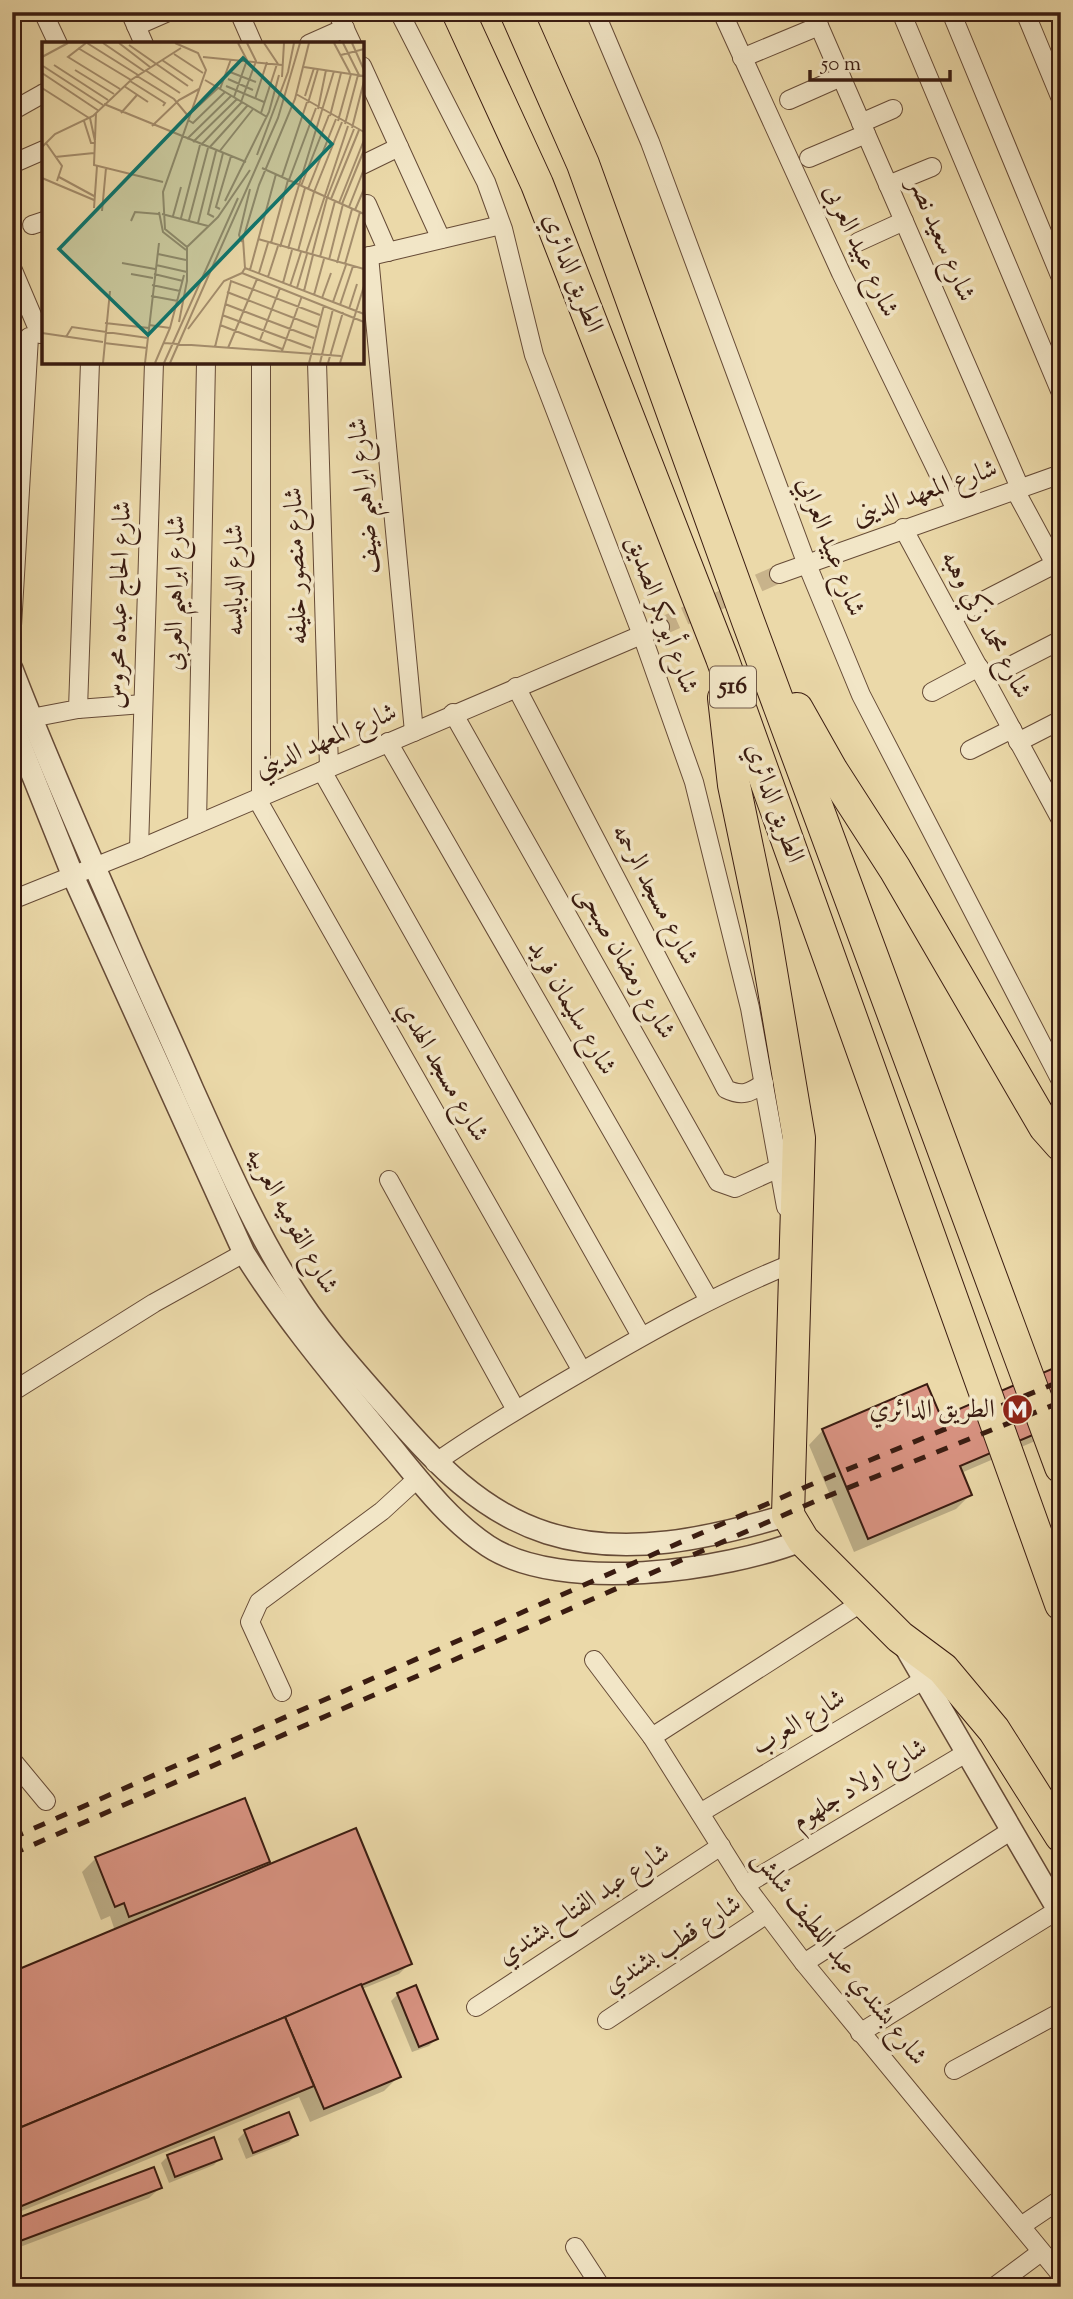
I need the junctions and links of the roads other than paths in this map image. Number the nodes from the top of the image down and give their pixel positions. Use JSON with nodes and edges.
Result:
{"nodes":[{"id":1,"x":43,"y":12,"type":"edge"},
{"id":2,"x":168,"y":12,"type":"edge"},
{"id":3,"x":239,"y":12,"type":"edge"},
{"id":4,"x":399,"y":12,"type":"edge"},
{"id":5,"x":458,"y":12,"type":"edge"},
{"id":6,"x":516,"y":12,"type":"edge"},
{"id":7,"x":596,"y":12,"type":"edge"},
{"id":8,"x":722,"y":12,"type":"edge"},
{"id":9,"x":901,"y":12,"type":"edge"},
{"id":10,"x":951,"y":12,"type":"edge"},
{"id":11,"x":1025,"y":12,"type":"edge"},
{"id":12,"x":133,"y":19,"type":"edge"},
{"id":13,"x":816,"y":19,"type":"edge"},
{"id":14,"x":345,"y":28,"type":"edge"},
{"id":15,"x":57,"y":42,"type":"edge"},
{"id":16,"x":143,"y":42,"type":"edge"},
{"id":17,"x":252,"y":42,"type":"edge"},
{"id":18,"x":314,"y":42,"type":"edge"},
{"id":19,"x":742,"y":58,"type":"junction"},
{"id":20,"x":842,"y":78,"type":"junction"},
{"id":21,"x":366,"y":86,"type":"edge"},
{"id":22,"x":42,"y":94,"type":"edge"},
{"id":23,"x":1061,"y":99,"type":"edge"},
{"id":24,"x":789,"y":100,"type":"dead end"},
{"id":25,"x":893,"y":109,"type":"dead end"},
{"id":26,"x":12,"y":111,"type":"edge"},
{"id":27,"x":864,"y":128,"type":"junction"},
{"id":28,"x":399,"y":147,"type":"junction"},
{"id":29,"x":42,"y":150,"type":"edge"},
{"id":30,"x":808,"y":158,"type":"dead end"},
{"id":31,"x":12,"y":164,"type":"edge"},
{"id":32,"x":364,"y":164,"type":"edge"},
{"id":33,"x":932,"y":167,"type":"dead end"},
{"id":34,"x":888,"y":185,"type":"junction"},
{"id":35,"x":367,"y":204,"type":"dead end"},
{"id":36,"x":904,"y":221,"type":"junction"},
{"id":37,"x":501,"y":225,"type":"junction"},
{"id":38,"x":441,"y":239,"type":"junction"},
{"id":39,"x":858,"y":242,"type":"dead end"},
{"id":40,"x":388,"y":252,"type":"junction"},
{"id":41,"x":366,"y":257,"type":"edge"},
{"id":42,"x":12,"y":268,"type":"edge"},
{"id":43,"x":1061,"y":278,"type":"edge"},
{"id":44,"x":31,"y":336,"type":"edge"},
{"id":45,"x":90,"y":364,"type":"edge"},
{"id":46,"x":154,"y":364,"type":"edge"},
{"id":47,"x":206,"y":364,"type":"edge"},
{"id":48,"x":261,"y":364,"type":"edge"},
{"id":49,"x":317,"y":364,"type":"edge"},
{"id":50,"x":1061,"y":393,"type":"edge"},
{"id":51,"x":1061,"y":474,"type":"edge"},
{"id":52,"x":1017,"y":489,"type":"junction"},
{"id":53,"x":956,"y":510,"type":"junction"},
{"id":54,"x":903,"y":528,"type":"junction"},
{"id":55,"x":806,"y":562,"type":"junction"},
{"id":56,"x":1058,"y":569,"type":"edge"},
{"id":57,"x":779,"y":574,"type":"tunnel mouth"},
{"id":58,"x":952,"y":617,"type":"junction"},
{"id":59,"x":748,"y":621,"type":"junction"},
{"id":60,"x":12,"y":626,"type":"edge"},
{"id":61,"x":660,"y":626,"type":"tunnel mouth"},
{"id":62,"x":642,"y":635,"type":"junction"},
{"id":63,"x":1061,"y":640,"type":"edge"},
{"id":64,"x":722,"y":658,"type":"junction"},
{"id":65,"x":12,"y":669,"type":"edge"},
{"id":66,"x":982,"y":673,"type":"junction"},
{"id":67,"x":516,"y":687,"type":"junction"},
{"id":68,"x":932,"y":692,"type":"dead end"},
{"id":69,"x":17,"y":695,"type":"edge"},
{"id":70,"x":144,"y":704,"type":"junction"},
{"id":71,"x":78,"y":709,"type":"junction"},
{"id":72,"x":453,"y":713,"type":"junction"},
{"id":73,"x":1061,"y":720,"type":"edge"},
{"id":74,"x":22,"y":721,"type":"edge"},
{"id":75,"x":414,"y":732,"type":"junction"},
{"id":76,"x":1015,"y":736,"type":"junction"},
{"id":77,"x":388,"y":742,"type":"junction"},
{"id":78,"x":970,"y":750,"type":"dead end"},
{"id":79,"x":325,"y":769,"type":"junction"},
{"id":80,"x":259,"y":798,"type":"junction"},
{"id":81,"x":1056,"y":798,"type":"edge"},
{"id":82,"x":1061,"y":820,"type":"edge"},
{"id":83,"x":197,"y":824,"type":"junction"},
{"id":84,"x":139,"y":849,"type":"junction"},
{"id":85,"x":95,"y":868,"type":"junction"},
{"id":86,"x":73,"y":876,"type":"junction"},
{"id":87,"x":12,"y":900,"type":"edge"},
{"id":88,"x":1061,"y":1081,"type":"edge"},
{"id":89,"x":765,"y":1083,"type":"junction"},
{"id":90,"x":1061,"y":1145,"type":"edge"},
{"id":91,"x":779,"y":1168,"type":"junction"},
{"id":92,"x":389,"y":1180,"type":"dead end"},
{"id":93,"x":244,"y":1253,"type":"junction"},
{"id":94,"x":796,"y":1262,"type":"junction"},
{"id":95,"x":709,"y":1300,"type":"junction"},
{"id":96,"x":641,"y":1336,"type":"junction"},
{"id":97,"x":582,"y":1371,"type":"junction"},
{"id":98,"x":12,"y":1392,"type":"edge"},
{"id":99,"x":516,"y":1410,"type":"junction"},
{"id":100,"x":435,"y":1463,"type":"junction"},
{"id":101,"x":1061,"y":1467,"type":"edge"},
{"id":102,"x":418,"y":1478,"type":"junction"},
{"id":103,"x":795,"y":1527,"type":"junction"},
{"id":104,"x":864,"y":1601,"type":"junction"},
{"id":105,"x":1061,"y":1604,"type":"edge"},
{"id":106,"x":594,"y":1660,"type":"dead end"},
{"id":107,"x":934,"y":1674,"type":"junction"},
{"id":108,"x":282,"y":1692,"type":"dead end"},
{"id":109,"x":652,"y":1737,"type":"junction"},
{"id":110,"x":967,"y":1753,"type":"junction"},
{"id":111,"x":12,"y":1760,"type":"edge"},
{"id":112,"x":46,"y":1801,"type":"dead end"},
{"id":113,"x":701,"y":1813,"type":"junction"},
{"id":114,"x":1012,"y":1830,"type":"junction"},
{"id":115,"x":1061,"y":1836,"type":"edge"},
{"id":116,"x":721,"y":1846,"type":"junction"},
{"id":117,"x":745,"y":1885,"type":"junction"},
{"id":118,"x":1059,"y":1912,"type":"edge"},
{"id":119,"x":767,"y":1914,"type":"junction"},
{"id":120,"x":804,"y":1964,"type":"junction"},
{"id":121,"x":476,"y":2007,"type":"dead end"},
{"id":122,"x":1061,"y":2012,"type":"edge"},
{"id":123,"x":607,"y":2020,"type":"dead end"},
{"id":124,"x":860,"y":2033,"type":"junction"},
{"id":125,"x":954,"y":2070,"type":"dead end"},
{"id":126,"x":1061,"y":2199,"type":"edge"},
{"id":127,"x":1021,"y":2227,"type":"junction"},
{"id":128,"x":575,"y":2247,"type":"dead end"},
{"id":129,"x":1041,"y":2252,"type":"junction"},
{"id":130,"x":1061,"y":2275,"type":"edge"},
{"id":131,"x":601,"y":2287,"type":"edge"},
{"id":132,"x":994,"y":2287,"type":"edge"}],
"edges":[{"from":1,"to":15,"type":"street"},
{"from":2,"to":12,"type":"street"},
{"from":3,"to":17,"type":"street"},
{"from":4,"to":37,"type":"street","name":"شارع أبو بكر الصديق"},
{"from":5,"to":64,"type":"highway","name":"الطريق الدائري","number":"516"},
{"from":6,"to":59,"type":"highway","name":"الطريق الدائري","number":"516"},
{"from":7,"to":55,"type":"street","name":"شارع عبيد العرابي"},
{"from":8,"to":19,"type":"street","name":"شارع عبيد العربى"},
{"from":9,"to":50,"type":"street"},
{"from":10,"to":43,"type":"street"},
{"from":11,"to":23,"type":"street"},
{"from":12,"to":16,"type":"street"},
{"from":13,"to":19,"type":"street"},
{"from":13,"to":20,"type":"street","name":"شارع سعيد نصر"},
{"from":14,"to":18,"type":"street"},
{"from":19,"to":53,"type":"street","name":"شارع عبيد العربى"},
{"from":20,"to":24,"type":"street"},
{"from":20,"to":27,"type":"street","name":"شارع سعيد نصر"},
{"from":21,"to":28,"type":"street"},
{"from":22,"to":26,"type":"street"},
{"from":25,"to":27,"type":"street"},
{"from":27,"to":30,"type":"street"},
{"from":27,"to":34,"type":"street","name":"شارع سعيد نصر"},
{"from":28,"to":32,"type":"street"},
{"from":28,"to":38,"type":"street"},
{"from":29,"to":31,"type":"street"},
{"from":33,"to":34,"type":"street"},
{"from":34,"to":36,"type":"street","name":"شارع سعيد نصر"},
{"from":35,"to":40,"type":"street"},
{"from":36,"to":39,"type":"street"},
{"from":36,"to":52,"type":"street","name":"شارع سعيد نصر"},
{"from":37,"to":38,"type":"street"},
{"from":37,"to":62,"type":"street","name":"شارع أبو بكر الصديق"},
{"from":38,"to":40,"type":"street"},
{"from":40,"to":41,"type":"street"},
{"from":41,"to":75,"type":"street","name":"شارع ابراهيم ضيف"},
{"from":42,"to":44,"type":"street"},
{"from":44,"to":60,"type":"street"},
{"from":45,"to":71,"type":"street"},
{"from":46,"to":70,"type":"street","name":"شارع الحاج عبده محروس"},
{"from":47,"to":83,"type":"street","name":"شارع ابراهيم العربى"},
{"from":48,"to":80,"type":"street","name":"شارع الدبايسه"},
{"from":49,"to":79,"type":"street","name":"شارع منصور خليفه"},
{"from":51,"to":52,"type":"street","name":"شارع المعهد الدينى"},
{"from":52,"to":53,"type":"street","name":"شارع المعهد الدينى"},
{"from":52,"to":56,"type":"street","name":"شارع سعيد نصر"},
{"from":53,"to":54,"type":"street","name":"شارع المعهد الدينى"},
{"from":54,"to":55,"type":"street","name":"شارع المعهد الدينى"},
{"from":54,"to":58,"type":"street","name":"شارع محمد زكي وهبه"},
{"from":55,"to":57,"type":"street"},
{"from":55,"to":88,"type":"street","name":"شارع عبيد العرابي"},
{"from":56,"to":58,"type":"street"},
{"from":58,"to":66,"type":"street","name":"شارع محمد زكي وهبه"},
{"from":59,"to":90,"type":"highway"},
{"from":59,"to":101,"type":"highway","name":"الطريق الدائري","number":"516"},
{"from":61,"to":62,"type":"street","name":"شارع المعهد الديني"},
{"from":62,"to":67,"type":"street","name":"شارع المعهد الديني"},
{"from":62,"to":89,"type":"street","name":"شارع أبو بكر الصديق"},
{"from":63,"to":66,"type":"street"},
{"from":64,"to":94,"type":"highway"},
{"from":64,"to":105,"type":"highway","name":"الطريق الدائري","number":"516"},
{"from":65,"to":69,"type":"street","name":"شارع القوميه العربيه"},
{"from":66,"to":68,"type":"street"},
{"from":66,"to":76,"type":"street","name":"شارع محمد زكي وهبه"},
{"from":67,"to":72,"type":"street","name":"شارع المعهد الديني"},
{"from":67,"to":89,"type":"street","name":"شارع مسجد الرحمه"},
{"from":69,"to":74,"type":"street","name":"شارع القوميه العربيه"},
{"from":70,"to":71,"type":"street"},
{"from":70,"to":84,"type":"street","name":"شارع الحاج عبده محروس"},
{"from":71,"to":74,"type":"street"},
{"from":72,"to":75,"type":"street","name":"شارع المعهد الديني"},
{"from":72,"to":91,"type":"street","name":"شارع رمضان صبحى"},
{"from":73,"to":76,"type":"street"},
{"from":74,"to":85,"type":"street","name":"شارع القوميه العربيه"},
{"from":74,"to":86,"type":"street","name":"شارع القوميه العربيه"},
{"from":75,"to":77,"type":"street","name":"شارع المعهد الديني"},
{"from":76,"to":78,"type":"street"},
{"from":76,"to":81,"type":"street","name":"شارع محمد زكي وهبه"},
{"from":77,"to":79,"type":"street","name":"شارع المعهد الديني"},
{"from":77,"to":95,"type":"street","name":"شارع سليمان فريد"},
{"from":79,"to":80,"type":"street","name":"شارع المعهد الديني"},
{"from":79,"to":96,"type":"street"},
{"from":80,"to":83,"type":"street","name":"شارع المعهد الديني"},
{"from":80,"to":97,"type":"street","name":"شارع مسجد الهدي"},
{"from":81,"to":82,"type":"street","name":"شارع محمد زكي وهبه"},
{"from":83,"to":84,"type":"street","name":"شارع المعهد الديني"},
{"from":84,"to":85,"type":"street","name":"شارع المعهد الديني"},
{"from":85,"to":86,"type":"street","name":"شارع المعهد الديني"},
{"from":85,"to":100,"type":"street","name":"شارع القوميه العربيه"},
{"from":86,"to":87,"type":"street","name":"شارع المعهد الديني"},
{"from":86,"to":93,"type":"street","name":"شارع القوميه العربيه"},
{"from":89,"to":91,"type":"street","name":"شارع أبو بكر الصديق"},
{"from":91,"to":94,"type":"street","name":"شارع أبو بكر الصديق"},
{"from":92,"to":99,"type":"street"},
{"from":93,"to":98,"type":"street"},
{"from":93,"to":102,"type":"street","name":"شارع القوميه العربيه"},
{"from":94,"to":95,"type":"street"},
{"from":94,"to":103,"type":"highway"},
{"from":95,"to":96,"type":"street"},
{"from":96,"to":97,"type":"street"},
{"from":97,"to":99,"type":"street"},
{"from":99,"to":100,"type":"street"},
{"from":100,"to":103,"type":"street","name":"شارع القوميه العربيه"},
{"from":102,"to":103,"type":"street","name":"شارع القوميه العربيه"},
{"from":102,"to":108,"type":"street"},
{"from":103,"to":104,"type":"highway"},
{"from":104,"to":107,"type":"highway"},
{"from":104,"to":109,"type":"street"},
{"from":106,"to":109,"type":"street","name":"شارع بشندي عبد اللطيف شلش"},
{"from":107,"to":110,"type":"street"},
{"from":107,"to":113,"type":"street","name":"شارع العرب"},
{"from":107,"to":115,"type":"highway"},
{"from":109,"to":113,"type":"street","name":"شارع بشندي عبد اللطيف شلش"},
{"from":110,"to":114,"type":"street"},
{"from":110,"to":117,"type":"street","name":"شارع اولاد جلهوم"},
{"from":111,"to":112,"type":"street"},
{"from":113,"to":116,"type":"street","name":"شارع بشندي عبد اللطيف شلش"},
{"from":114,"to":118,"type":"street"},
{"from":114,"to":120,"type":"street"},
{"from":116,"to":117,"type":"street","name":"شارع بشندي عبد اللطيف شلش"},
{"from":116,"to":121,"type":"street","name":"شارع عبد الفتاح بشندي"},
{"from":117,"to":119,"type":"street","name":"شارع بشندي عبد اللطيف شلش"},
{"from":118,"to":124,"type":"street"},
{"from":119,"to":120,"type":"street","name":"شارع بشندي عبد اللطيف شلش"},
{"from":119,"to":123,"type":"street","name":"شارع قطب بشندي"},
{"from":120,"to":124,"type":"street","name":"شارع بشندي عبد اللطيف شلش"},
{"from":122,"to":125,"type":"street"},
{"from":124,"to":127,"type":"street","name":"شارع بشندي عبد اللطيف شلش"},
{"from":126,"to":127,"type":"street"},
{"from":127,"to":129,"type":"street","name":"شارع بشندي عبد اللطيف شلش"},
{"from":128,"to":131,"type":"street"},
{"from":129,"to":130,"type":"street","name":"شارع بشندي عبد اللطيف شلش"},
{"from":129,"to":132,"type":"street"}]}
